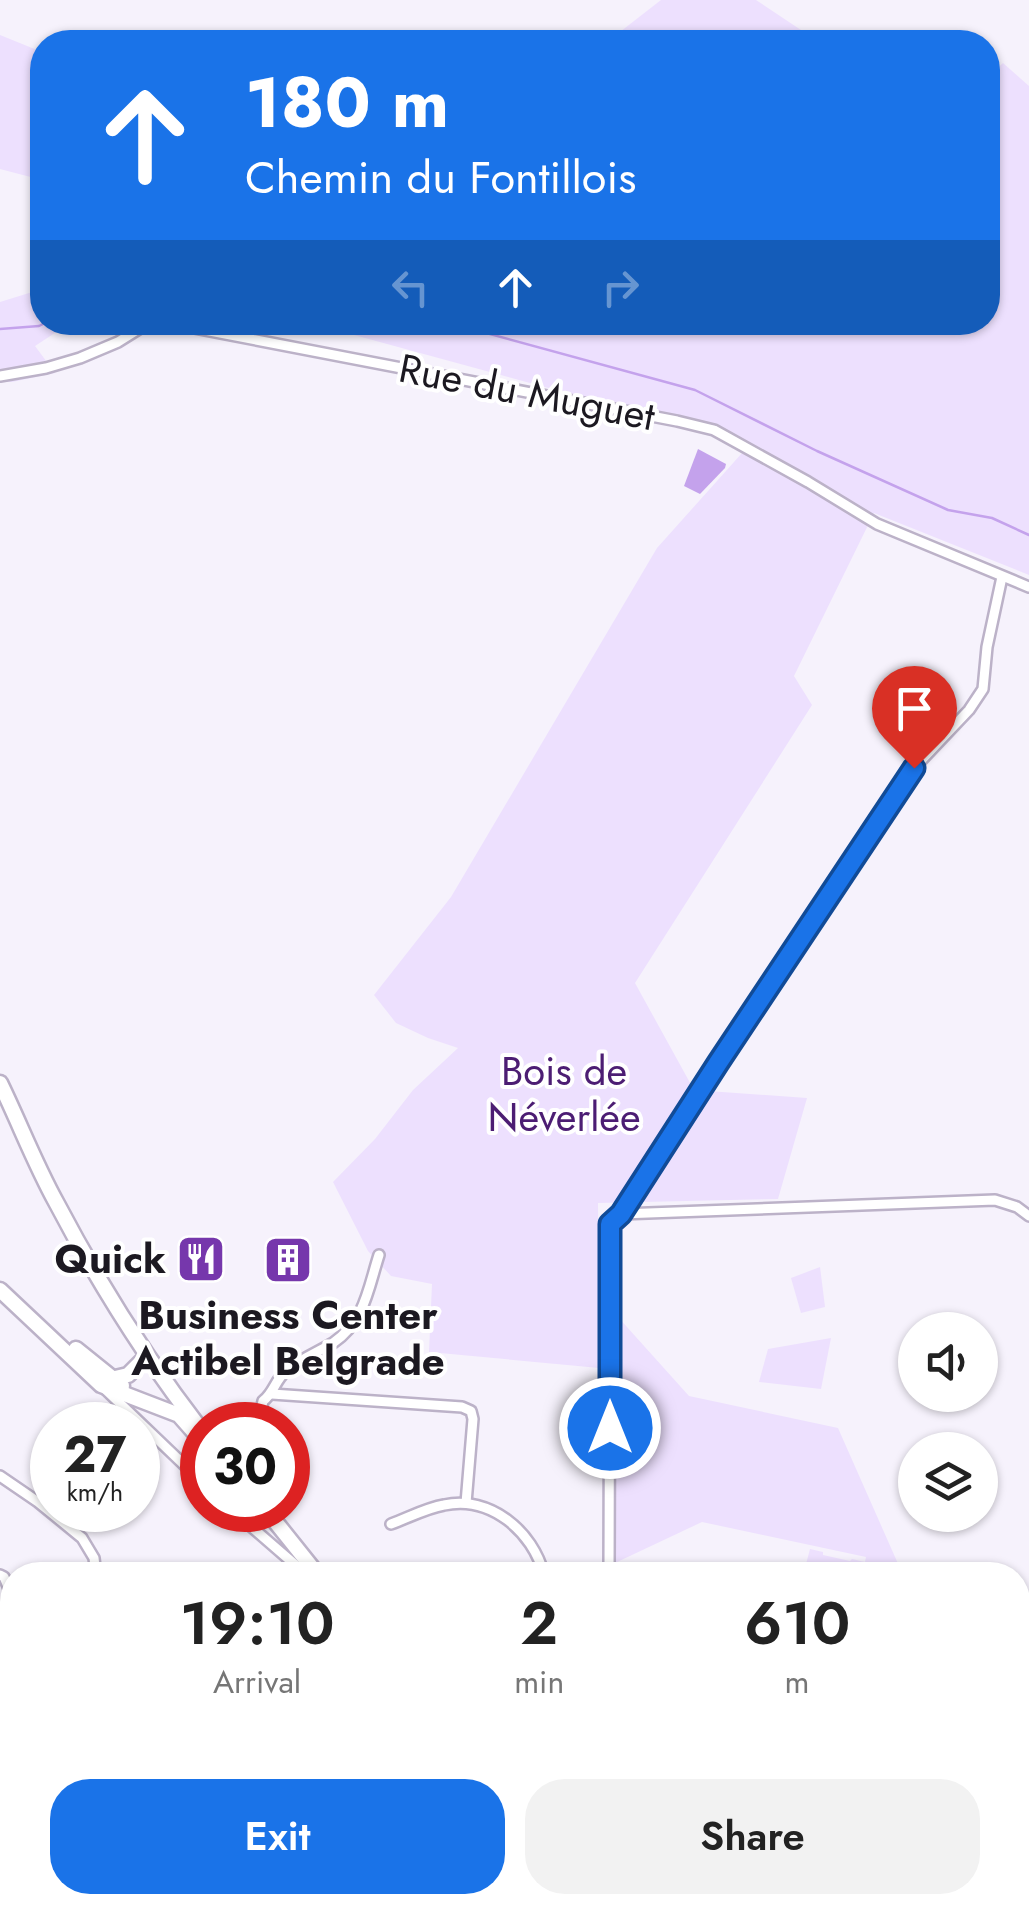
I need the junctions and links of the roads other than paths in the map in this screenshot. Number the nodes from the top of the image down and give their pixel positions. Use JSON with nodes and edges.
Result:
{"nodes":[{"id":1,"x":129,"y":335,"type":"edge"},
{"id":2,"x":230,"y":335,"type":"edge"},
{"id":3,"x":0,"y":376,"type":"edge"},
{"id":4,"x":1002,"y":577,"type":"junction"},
{"id":5,"x":1029,"y":587,"type":"edge"},
{"id":6,"x":0,"y":1083,"type":"edge"},
{"id":7,"x":621,"y":1214,"type":"junction"},
{"id":8,"x":1029,"y":1216,"type":"edge"},
{"id":9,"x":379,"y":1255,"type":"dead end"},
{"id":10,"x":0,"y":1282,"type":"edge"},
{"id":11,"x":0,"y":1290,"type":"edge"},
{"id":12,"x":147,"y":1356,"type":"junction"},
{"id":13,"x":106,"y":1382,"type":"junction"},
{"id":14,"x":272,"y":1394,"type":"junction"},
{"id":15,"x":181,"y":1402,"type":"edge"},
{"id":16,"x":262,"y":1402,"type":"edge"},
{"id":17,"x":180,"y":1409,"type":"edge"},
{"id":18,"x":180,"y":1415,"type":"edge"},
{"id":19,"x":180,"y":1459,"type":"edge"},
{"id":20,"x":0,"y":1476,"type":"edge"},
{"id":21,"x":466,"y":1502,"type":"junction"},
{"id":22,"x":391,"y":1524,"type":"dead end"},
{"id":23,"x":257,"y":1532,"type":"edge"},
{"id":24,"x":284,"y":1532,"type":"edge"},
{"id":25,"x":94,"y":1562,"type":"edge"},
{"id":26,"x":291,"y":1562,"type":"edge"},
{"id":27,"x":308,"y":1562,"type":"edge"},
{"id":28,"x":539,"y":1562,"type":"edge"},
{"id":29,"x":610,"y":1562,"type":"edge"}],
"edges":[{"from":1,"to":3,"type":"street","name":"Rue du Muguet"},
{"from":2,"to":4,"type":"street","name":"Rue du Muguet"},
{"from":4,"to":5,"type":"street","name":"Rue du Muguet"},
{"from":4,"to":7,"type":"street"},
{"from":6,"to":12,"type":"main road"},
{"from":7,"to":8,"type":"street"},
{"from":7,"to":29,"type":"street"},
{"from":9,"to":14,"type":"street"},
{"from":10,"to":13,"type":"main road"},
{"from":11,"to":13,"type":"main road"},
{"from":12,"to":13,"type":"main road"},
{"from":12,"to":15,"type":"main road"},
{"from":13,"to":17,"type":"main road"},
{"from":13,"to":18,"type":"main road"},
{"from":13,"to":19,"type":"street"},
{"from":14,"to":16,"type":"street"},
{"from":14,"to":21,"type":"street"},
{"from":20,"to":25,"type":"street"},
{"from":21,"to":22,"type":"street"},
{"from":21,"to":28,"type":"street"},
{"from":23,"to":26,"type":"street"},
{"from":24,"to":27,"type":"main road"}]}
